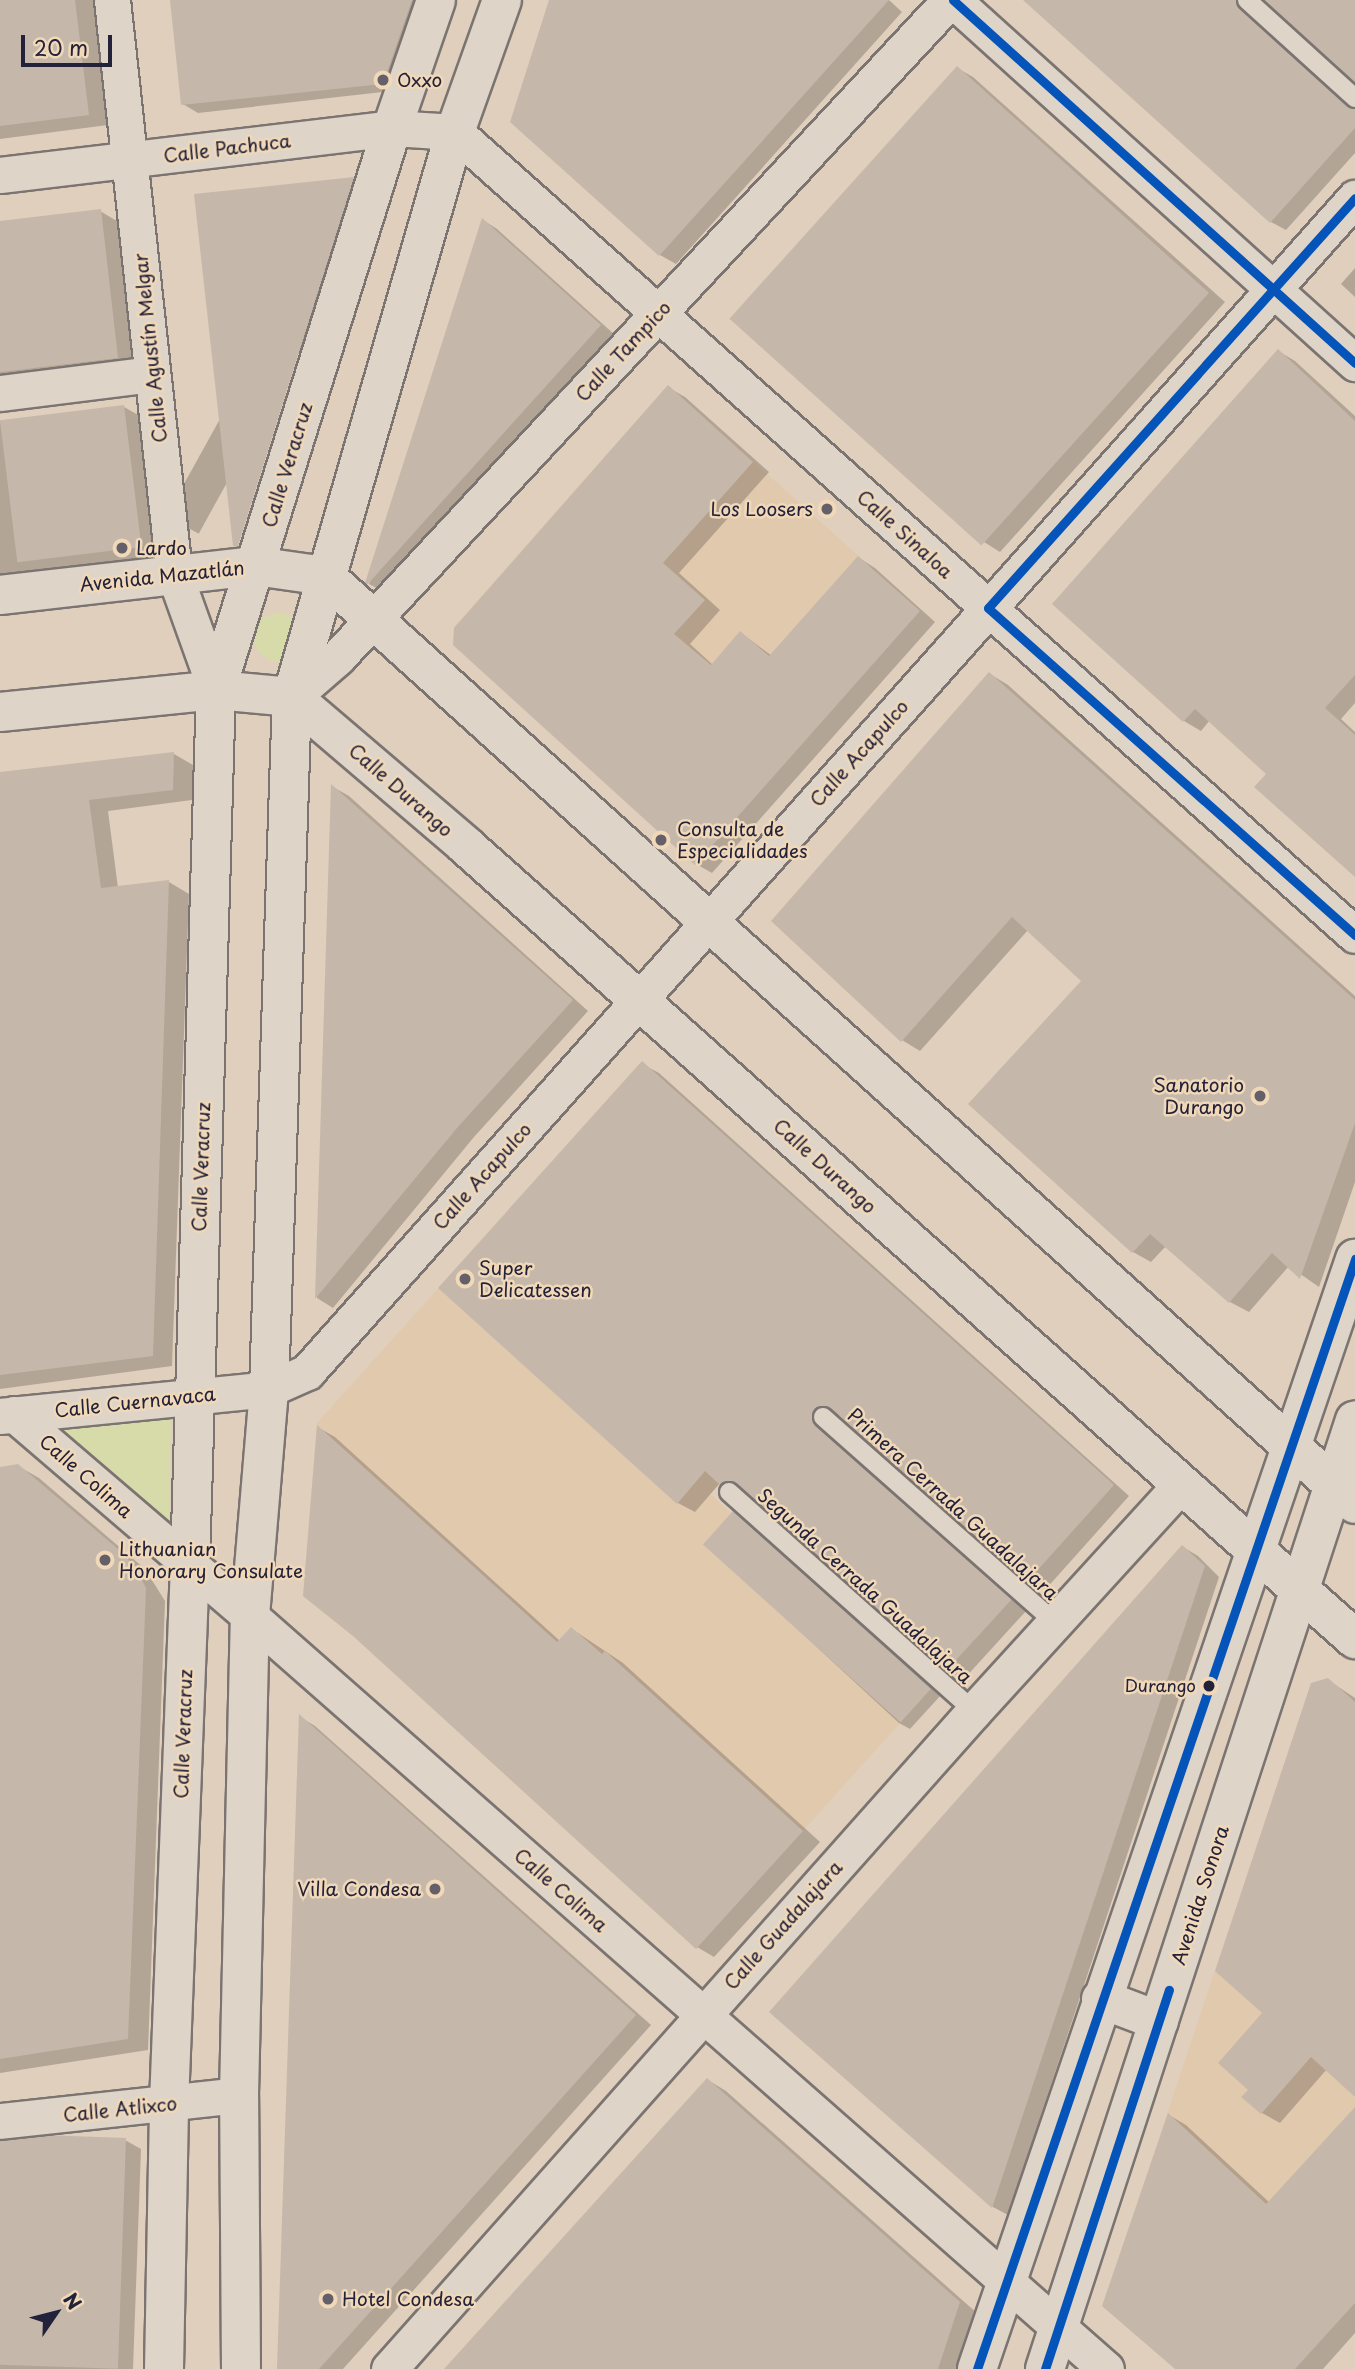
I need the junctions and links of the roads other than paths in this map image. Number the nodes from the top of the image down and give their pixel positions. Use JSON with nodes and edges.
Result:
{"nodes":[{"id":1,"x":112,"y":0,"type":"edge"},
{"id":2,"x":436,"y":0,"type":"edge"},
{"id":3,"x":502,"y":0,"type":"edge"},
{"id":4,"x":952,"y":0,"type":"edge"},
{"id":5,"x":1247,"y":0,"type":"edge"},
{"id":6,"x":1355,"y":98,"type":"edge"},
{"id":7,"x":392,"y":128,"type":"junction"},
{"id":8,"x":455,"y":132,"type":"junction"},
{"id":9,"x":131,"y":159,"type":"junction"},
{"id":10,"x":0,"y":175,"type":"edge"},
{"id":11,"x":1355,"y":198,"type":"edge"},
{"id":12,"x":1273,"y":289,"type":"junction"},
{"id":13,"x":658,"y":314,"type":"junction"},
{"id":14,"x":1355,"y":363,"type":"edge"},
{"id":15,"x":152,"y":374,"type":"junction"},
{"id":16,"x":0,"y":393,"type":"edge"},
{"id":17,"x":255,"y":566,"type":"junction"},
{"id":18,"x":174,"y":573,"type":"junction"},
{"id":19,"x":325,"y":576,"type":"junction"},
{"id":20,"x":0,"y":595,"type":"edge"},
{"id":21,"x":988,"y":608,"type":"junction"},
{"id":22,"x":373,"y":619,"type":"junction"},
{"id":23,"x":216,"y":690,"type":"junction"},
{"id":24,"x":292,"y":697,"type":"junction"},
{"id":25,"x":0,"y":712,"type":"edge"},
{"id":26,"x":709,"y":922,"type":"junction"},
{"id":27,"x":1355,"y":935,"type":"edge"},
{"id":28,"x":639,"y":1000,"type":"junction"},
{"id":29,"x":1355,"y":1259,"type":"edge"},
{"id":30,"x":269,"y":1389,"type":"junction"},
{"id":31,"x":194,"y":1397,"type":"junction"},
{"id":32,"x":7,"y":1415,"type":"edge"},
{"id":33,"x":823,"y":1417,"type":"dead end"},
{"id":34,"x":1355,"y":1420,"type":"edge"},
{"id":35,"x":1292,"y":1447,"type":"junction"},
{"id":36,"x":1181,"y":1484,"type":"junction"},
{"id":37,"x":729,"y":1492,"type":"dead end"},
{"id":38,"x":1344,"y":1494,"type":"edge"},
{"id":39,"x":1256,"y":1551,"type":"junction"},
{"id":40,"x":190,"y":1565,"type":"junction"},
{"id":41,"x":1300,"y":1589,"type":"junction"},
{"id":42,"x":250,"y":1616,"type":"junction"},
{"id":43,"x":1055,"y":1622,"type":"junction"},
{"id":44,"x":1355,"y":1639,"type":"edge"},
{"id":45,"x":974,"y":1711,"type":"junction"},
{"id":46,"x":1101,"y":1999,"type":"junction"},
{"id":47,"x":703,"y":2014,"type":"junction"},
{"id":48,"x":1159,"y":2021,"type":"junction"},
{"id":49,"x":239,"y":2095,"type":"junction"},
{"id":50,"x":169,"y":2104,"type":"junction"},
{"id":51,"x":0,"y":2121,"type":"edge"},
{"id":52,"x":1005,"y":2280,"type":"junction"},
{"id":53,"x":1059,"y":2327,"type":"junction"},
{"id":54,"x":164,"y":2369,"type":"edge"},
{"id":55,"x":241,"y":2369,"type":"edge"},
{"id":56,"x":389,"y":2369,"type":"edge"},
{"id":57,"x":977,"y":2369,"type":"edge"},
{"id":58,"x":1045,"y":2369,"type":"edge"},
{"id":59,"x":1106,"y":2369,"type":"edge"}],
"edges":[{"from":1,"to":9,"type":"street","name":"Calle Agustín Melgar"},
{"from":2,"to":7,"type":"main road","name":"Calle Veracruz"},
{"from":3,"to":8,"type":"main road"},
{"from":4,"to":12,"type":"street"},
{"from":4,"to":13,"type":"street","name":"Calle Tampico"},
{"from":5,"to":6,"type":"lane"},
{"from":7,"to":8,"type":"street","name":"Calle Pachuca"},
{"from":7,"to":9,"type":"street","name":"Calle Pachuca"},
{"from":7,"to":17,"type":"main road","name":"Calle Veracruz"},
{"from":8,"to":13,"type":"street","name":"Calle Sinaloa"},
{"from":8,"to":19,"type":"main road"},
{"from":9,"to":10,"type":"street","name":"Calle Pachuca"},
{"from":9,"to":15,"type":"street","name":"Calle Agustín Melgar"},
{"from":11,"to":12,"type":"street","name":"Calle Acapulco"},
{"from":12,"to":14,"type":"street"},
{"from":12,"to":21,"type":"street","name":"Calle Acapulco"},
{"from":13,"to":21,"type":"street","name":"Calle Sinaloa"},
{"from":13,"to":22,"type":"street","name":"Calle Tampico"},
{"from":15,"to":16,"type":"street"},
{"from":15,"to":18,"type":"street","name":"Calle Agustín Melgar"},
{"from":17,"to":18,"type":"main road","name":"Avenida Mazatlán"},
{"from":17,"to":19,"type":"main road","name":"Avenida Mazatlán"},
{"from":17,"to":23,"type":"main road","name":"Calle Veracruz"},
{"from":18,"to":20,"type":"main road","name":"Avenida Mazatlán"},
{"from":18,"to":23,"type":"street","name":"Calle Agustín Melgar"},
{"from":19,"to":22,"type":"main road"},
{"from":19,"to":24,"type":"main road"},
{"from":21,"to":26,"type":"street","name":"Calle Acapulco"},
{"from":21,"to":27,"type":"street","name":"Calle Sinaloa"},
{"from":22,"to":24,"type":"street","name":"Calle Tampico"},
{"from":22,"to":26,"type":"main road"},
{"from":23,"to":24,"type":"main road"},
{"from":23,"to":25,"type":"main road"},
{"from":23,"to":31,"type":"main road","name":"Calle Veracruz"},
{"from":24,"to":28,"type":"main road","name":"Calle Durango"},
{"from":24,"to":30,"type":"main road"},
{"from":26,"to":28,"type":"street","name":"Calle Acapulco"},
{"from":26,"to":35,"type":"main road"},
{"from":28,"to":30,"type":"street","name":"Calle Acapulco"},
{"from":28,"to":36,"type":"main road","name":"Calle Durango"},
{"from":29,"to":35,"type":"main road"},
{"from":30,"to":31,"type":"street","name":"Calle Cuernavaca"},
{"from":30,"to":42,"type":"main road"},
{"from":31,"to":32,"type":"street","name":"Calle Cuernavaca"},
{"from":31,"to":40,"type":"main road","name":"Calle Veracruz"},
{"from":32,"to":40,"type":"street","name":"Calle Colima"},
{"from":33,"to":43,"type":"lane","name":"Primera Cerrada Guadalajara"},
{"from":34,"to":38,"type":"main road","name":"Avenida Sonora"},
{"from":35,"to":38,"type":"main road"},
{"from":35,"to":39,"type":"main road"},
{"from":36,"to":39,"type":"main road","name":"Calle Durango"},
{"from":36,"to":43,"type":"street","name":"Calle Guadalajara"},
{"from":37,"to":45,"type":"lane","name":"Segunda Cerrada Guadalajara"},
{"from":38,"to":41,"type":"main road","name":"Avenida Sonora"},
{"from":39,"to":41,"type":"main road","name":"Calle Durango"},
{"from":39,"to":46,"type":"main road"},
{"from":40,"to":42,"type":"street","name":"Calle Colima"},
{"from":40,"to":50,"type":"main road","name":"Calle Veracruz"},
{"from":41,"to":44,"type":"main road","name":"Calle Durango"},
{"from":41,"to":48,"type":"main road","name":"Avenida Sonora"},
{"from":42,"to":47,"type":"street","name":"Calle Colima"},
{"from":42,"to":49,"type":"main road"},
{"from":43,"to":45,"type":"street","name":"Calle Guadalajara"},
{"from":45,"to":47,"type":"street","name":"Calle Guadalajara"},
{"from":46,"to":48,"type":"main road"},
{"from":46,"to":52,"type":"main road"},
{"from":47,"to":52,"type":"street","name":"Calle Colima"},
{"from":47,"to":56,"type":"street","name":"Calle Guadalajara"},
{"from":48,"to":53,"type":"main road","name":"Avenida Sonora"},
{"from":49,"to":50,"type":"street","name":"Calle Atlixco"},
{"from":49,"to":55,"type":"main road"},
{"from":50,"to":51,"type":"street","name":"Calle Atlixco"},
{"from":50,"to":54,"type":"main road","name":"Calle Veracruz"},
{"from":52,"to":53,"type":"street","name":"Calle Colima"},
{"from":52,"to":57,"type":"main road"},
{"from":53,"to":58,"type":"main road","name":"Avenida Sonora"},
{"from":53,"to":59,"type":"street","name":"Calle Colima"}]}
